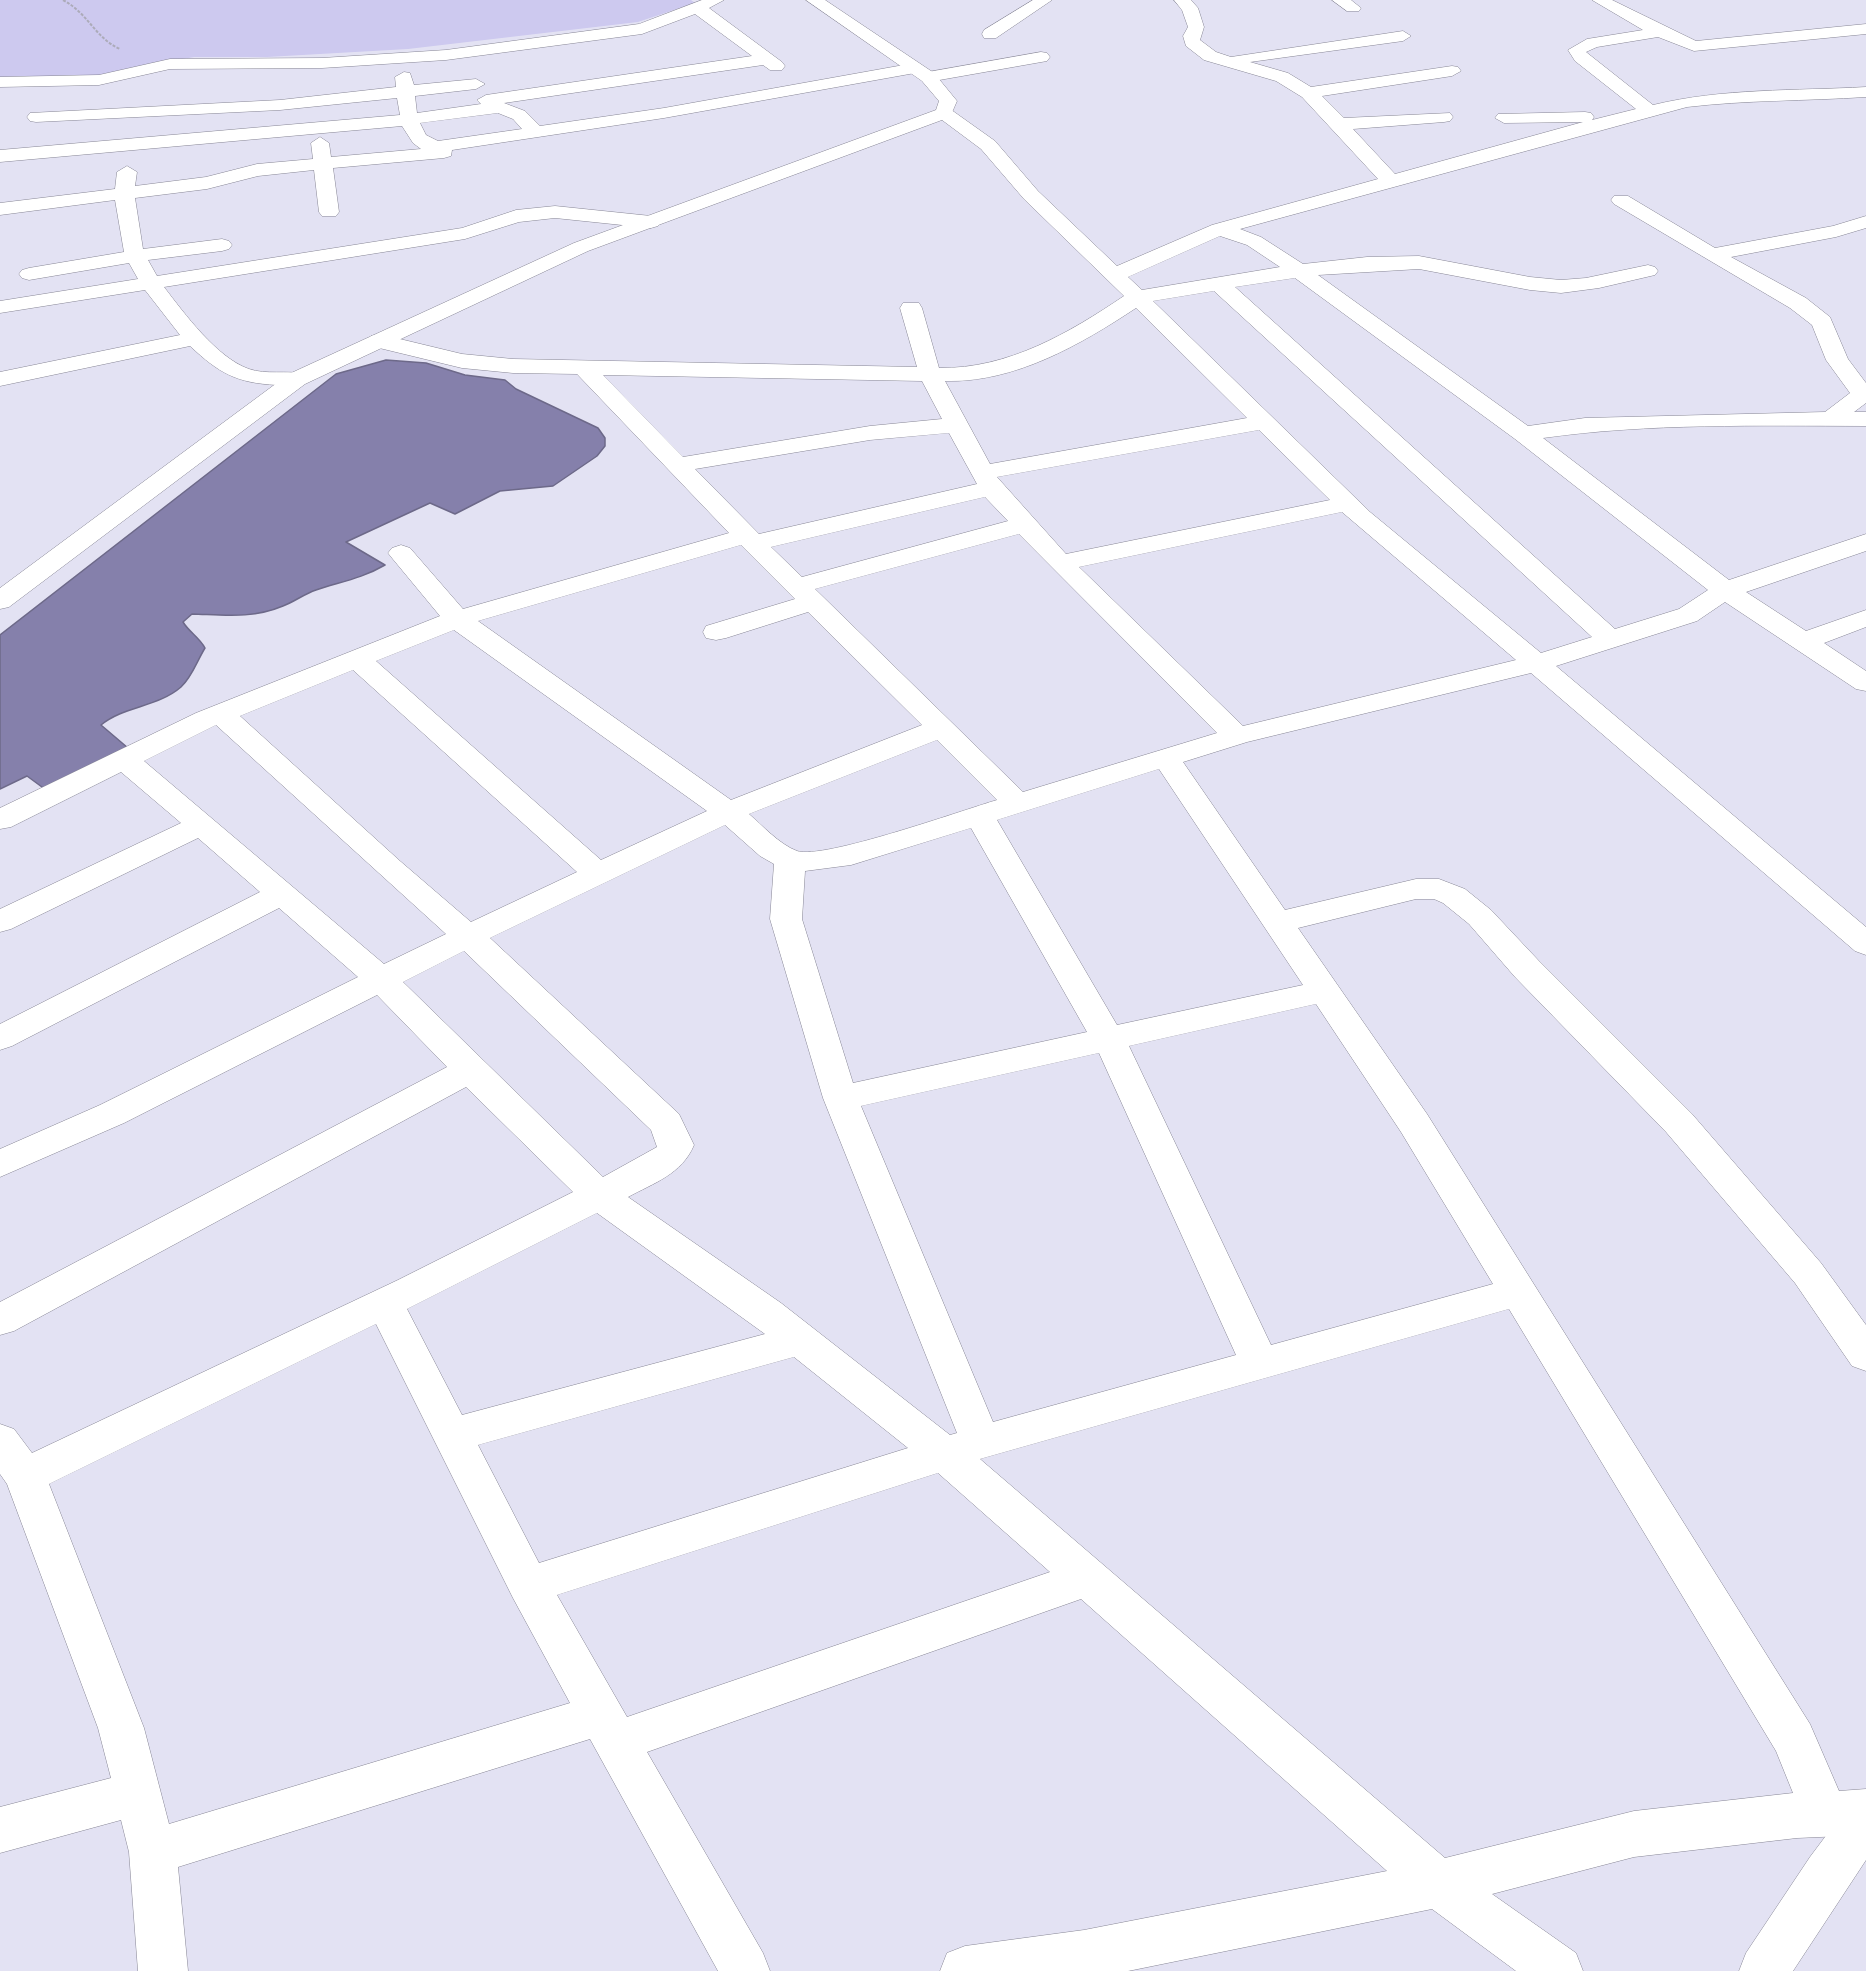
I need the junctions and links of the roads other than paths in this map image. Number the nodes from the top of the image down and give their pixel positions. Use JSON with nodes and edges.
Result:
{"nodes":[{"id":1,"x":716,"y":0,"type":"edge"},
{"id":2,"x":814,"y":0,"type":"edge"},
{"id":3,"x":1044,"y":0,"type":"edge"},
{"id":4,"x":1182,"y":0,"type":"edge"},
{"id":5,"x":1600,"y":0,"type":"edge"},
{"id":6,"x":698,"y":8,"type":"junction"},
{"id":7,"x":1866,"y":29,"type":"edge"},
{"id":8,"x":1660,"y":32,"type":"junction"},
{"id":9,"x":990,"y":34,"type":"dead end"},
{"id":10,"x":1403,"y":36,"type":"dead end"},
{"id":11,"x":1041,"y":57,"type":"dead end"},
{"id":12,"x":766,"y":58,"type":"junction"},
{"id":13,"x":1222,"y":61,"type":"junction"},
{"id":14,"x":1452,"y":71,"type":"dead end"},
{"id":15,"x":922,"y":72,"type":"junction"},
{"id":16,"x":116,"y":78,"type":"junction"},
{"id":17,"x":0,"y":82,"type":"edge"},
{"id":18,"x":405,"y":84,"type":"junction"},
{"id":19,"x":476,"y":84,"type":"dead end"},
{"id":20,"x":803,"y":88,"type":"junction"},
{"id":21,"x":1866,"y":92,"type":"edge"},
{"id":22,"x":1308,"y":93,"type":"junction"},
{"id":23,"x":1650,"y":111,"type":"junction"},
{"id":24,"x":944,"y":113,"type":"junction"},
{"id":25,"x":124,"y":114,"type":"junction"},
{"id":26,"x":409,"y":116,"type":"junction"},
{"id":27,"x":36,"y":117,"type":"dead end"},
{"id":28,"x":1444,"y":117,"type":"dead end"},
{"id":29,"x":1504,"y":118,"type":"dead end"},
{"id":30,"x":1620,"y":118,"type":"junction"},
{"id":31,"x":1339,"y":124,"type":"junction"},
{"id":32,"x":318,"y":130,"type":"junction"},
{"id":33,"x":536,"y":132,"type":"junction"},
{"id":34,"x":134,"y":144,"type":"junction"},
{"id":35,"x":112,"y":146,"type":"junction"},
{"id":36,"x":503,"y":146,"type":"dead end"},
{"id":37,"x":0,"y":156,"type":"edge"},
{"id":38,"x":324,"y":164,"type":"junction"},
{"id":39,"x":1390,"y":181,"type":"junction"},
{"id":40,"x":123,"y":194,"type":"junction"},
{"id":41,"x":1621,"y":200,"type":"dead end"},
{"id":42,"x":0,"y":209,"type":"edge"},
{"id":43,"x":329,"y":212,"type":"dead end"},
{"id":44,"x":651,"y":222,"type":"junction"},
{"id":45,"x":1866,"y":222,"type":"edge"},
{"id":46,"x":1219,"y":229,"type":"junction"},
{"id":47,"x":222,"y":245,"type":"dead end"},
{"id":48,"x":1712,"y":255,"type":"junction"},
{"id":49,"x":135,"y":256,"type":"junction"},
{"id":50,"x":1648,"y":271,"type":"dead end"},
{"id":51,"x":1301,"y":272,"type":"junction"},
{"id":52,"x":29,"y":274,"type":"dead end"},
{"id":53,"x":1114,"y":275,"type":"junction"},
{"id":54,"x":150,"y":284,"type":"junction"},
{"id":55,"x":1220,"y":284,"type":"junction"},
{"id":56,"x":1137,"y":297,"type":"junction"},
{"id":57,"x":0,"y":307,"type":"edge"},
{"id":58,"x":911,"y":308,"type":"dead end"},
{"id":59,"x":196,"y":338,"type":"junction"},
{"id":60,"x":379,"y":341,"type":"junction"},
{"id":61,"x":584,"y":368,"type":"junction"},
{"id":62,"x":930,"y":375,"type":"junction"},
{"id":63,"x":0,"y":379,"type":"edge"},
{"id":64,"x":297,"y":379,"type":"junction"},
{"id":65,"x":1832,"y":418,"type":"junction"},
{"id":66,"x":1866,"y":419,"type":"edge"},
{"id":67,"x":1263,"y":422,"type":"junction"},
{"id":68,"x":956,"y":425,"type":"junction"},
{"id":69,"x":1524,"y":434,"type":"junction"},
{"id":70,"x":677,"y":465,"type":"junction"},
{"id":71,"x":986,"y":481,"type":"junction"},
{"id":72,"x":1347,"y":504,"type":"junction"},
{"id":73,"x":1023,"y":525,"type":"junction"},
{"id":74,"x":750,"y":539,"type":"junction"},
{"id":75,"x":1866,"y":542,"type":"edge"},
{"id":76,"x":401,"y":553,"type":"dead end"},
{"id":77,"x":1060,"y":563,"type":"junction"},
{"id":78,"x":1725,"y":590,"type":"junction"},
{"id":79,"x":806,"y":594,"type":"junction"},
{"id":80,"x":0,"y":601,"type":"edge"},
{"id":81,"x":1866,"y":618,"type":"edge"},
{"id":82,"x":457,"y":619,"type":"junction"},
{"id":83,"x":716,"y":632,"type":"dead end"},
{"id":84,"x":1610,"y":639,"type":"junction"},
{"id":85,"x":1803,"y":642,"type":"junction"},
{"id":86,"x":357,"y":659,"type":"junction"},
{"id":87,"x":1537,"y":663,"type":"junction"},
{"id":88,"x":1866,"y":683,"type":"edge"},
{"id":89,"x":220,"y":713,"type":"junction"},
{"id":90,"x":941,"y":728,"type":"junction"},
{"id":91,"x":1237,"y":736,"type":"junction"},
{"id":92,"x":123,"y":758,"type":"junction"},
{"id":93,"x":1165,"y":758,"type":"junction"},
{"id":94,"x":1017,"y":803,"type":"junction"},
{"id":95,"x":728,"y":812,"type":"junction"},
{"id":96,"x":979,"y":815,"type":"junction"},
{"id":97,"x":0,"y":820,"type":"edge"},
{"id":98,"x":201,"y":825,"type":"junction"},
{"id":99,"x":790,"y":860,"type":"junction"},
{"id":100,"x":599,"y":875,"type":"junction"},
{"id":101,"x":282,"y":894,"type":"junction"},
{"id":102,"x":0,"y":922,"type":"edge"},
{"id":103,"x":1278,"y":922,"type":"junction"},
{"id":104,"x":468,"y":936,"type":"junction"},
{"id":105,"x":1866,"y":944,"type":"edge"},
{"id":106,"x":383,"y":981,"type":"junction"},
{"id":107,"x":1325,"y":991,"type":"junction"},
{"id":108,"x":0,"y":1038,"type":"edge"},
{"id":109,"x":1108,"y":1039,"type":"junction"},
{"id":110,"x":470,"y":1070,"type":"junction"},
{"id":111,"x":840,"y":1098,"type":"junction"},
{"id":112,"x":0,"y":1164,"type":"edge"},
{"id":113,"x":599,"y":1195,"type":"junction"},
{"id":114,"x":1518,"y":1292,"type":"junction"},
{"id":115,"x":385,"y":1303,"type":"junction"},
{"id":116,"x":0,"y":1320,"type":"edge"},
{"id":117,"x":801,"y":1340,"type":"junction"},
{"id":118,"x":1866,"y":1355,"type":"edge"},
{"id":119,"x":1260,"y":1364,"type":"junction"},
{"id":120,"x":452,"y":1435,"type":"junction"},
{"id":121,"x":0,"y":1441,"type":"edge"},
{"id":122,"x":962,"y":1447,"type":"junction"},
{"id":123,"x":25,"y":1476,"type":"junction"},
{"id":124,"x":1087,"y":1578,"type":"junction"},
{"id":125,"x":528,"y":1585,"type":"junction"},
{"id":126,"x":609,"y":1728,"type":"junction"},
{"id":127,"x":137,"y":1793,"type":"junction"},
{"id":128,"x":1852,"y":1816,"type":"edge"},
{"id":129,"x":0,"y":1830,"type":"edge"},
{"id":130,"x":153,"y":1852,"type":"junction"},
{"id":131,"x":1438,"y":1884,"type":"junction"},
{"id":132,"x":164,"y":1971,"type":"edge"},
{"id":133,"x":745,"y":1971,"type":"edge"},
{"id":134,"x":965,"y":1971,"type":"edge"},
{"id":135,"x":1558,"y":1971,"type":"edge"},
{"id":136,"x":1764,"y":1971,"type":"edge"}],
"edges":[{"from":1,"to":6,"type":"street"},
{"from":2,"to":15,"type":"street"},
{"from":3,"to":9,"type":"street"},
{"from":4,"to":13,"type":"street"},
{"from":5,"to":8,"type":"street"},
{"from":6,"to":12,"type":"street"},
{"from":6,"to":16,"type":"street"},
{"from":7,"to":8,"type":"street"},
{"from":8,"to":23,"type":"street"},
{"from":10,"to":13,"type":"street"},
{"from":11,"to":15,"type":"street"},
{"from":12,"to":20,"type":"street"},
{"from":12,"to":26,"type":"street"},
{"from":13,"to":22,"type":"street"},
{"from":14,"to":22,"type":"street"},
{"from":15,"to":20,"type":"street"},
{"from":15,"to":24,"type":"street"},
{"from":16,"to":17,"type":"street"},
{"from":16,"to":25,"type":"street"},
{"from":18,"to":19,"type":"street"},
{"from":18,"to":25,"type":"street"},
{"from":18,"to":26,"type":"street"},
{"from":20,"to":33,"type":"street"},
{"from":21,"to":23,"type":"street"},
{"from":22,"to":31,"type":"street"},
{"from":23,"to":30,"type":"street"},
{"from":24,"to":44,"type":"street"},
{"from":24,"to":53,"type":"street"},
{"from":25,"to":27,"type":"street"},
{"from":25,"to":35,"type":"street"},
{"from":26,"to":32,"type":"street"},
{"from":26,"to":33,"type":"street"},
{"from":26,"to":33,"type":"street"},
{"from":28,"to":31,"type":"street"},
{"from":29,"to":30,"type":"street"},
{"from":30,"to":39,"type":"street"},
{"from":31,"to":39,"type":"street"},
{"from":32,"to":34,"type":"street"},
{"from":32,"to":38,"type":"street"},
{"from":34,"to":35,"type":"street"},
{"from":34,"to":40,"type":"street"},
{"from":35,"to":37,"type":"street"},
{"from":36,"to":38,"type":"street"},
{"from":38,"to":40,"type":"street"},
{"from":38,"to":43,"type":"street"},
{"from":39,"to":46,"type":"street"},
{"from":40,"to":42,"type":"street"},
{"from":40,"to":49,"type":"street"},
{"from":41,"to":48,"type":"street"},
{"from":44,"to":54,"type":"street"},
{"from":44,"to":60,"type":"street"},
{"from":45,"to":48,"type":"street"},
{"from":46,"to":51,"type":"street"},
{"from":46,"to":53,"type":"street"},
{"from":47,"to":49,"type":"street"},
{"from":48,"to":65,"type":"street"},
{"from":49,"to":52,"type":"street"},
{"from":49,"to":54,"type":"street"},
{"from":50,"to":51,"type":"street"},
{"from":51,"to":55,"type":"street"},
{"from":51,"to":69,"type":"street"},
{"from":53,"to":56,"type":"street"},
{"from":54,"to":57,"type":"street"},
{"from":54,"to":59,"type":"street"},
{"from":55,"to":56,"type":"street"},
{"from":55,"to":84,"type":"street"},
{"from":56,"to":62,"type":"street"},
{"from":56,"to":67,"type":"street"},
{"from":58,"to":62,"type":"street"},
{"from":59,"to":63,"type":"street"},
{"from":59,"to":64,"type":"street"},
{"from":60,"to":61,"type":"street"},
{"from":60,"to":64,"type":"street"},
{"from":61,"to":62,"type":"street"},
{"from":61,"to":70,"type":"street"},
{"from":62,"to":68,"type":"street"},
{"from":64,"to":80,"type":"street"},
{"from":65,"to":66,"type":"street"},
{"from":65,"to":69,"type":"street"},
{"from":67,"to":71,"type":"street"},
{"from":67,"to":72,"type":"street"},
{"from":68,"to":70,"type":"street"},
{"from":68,"to":71,"type":"street"},
{"from":69,"to":78,"type":"street"},
{"from":70,"to":74,"type":"street"},
{"from":71,"to":73,"type":"street"},
{"from":71,"to":74,"type":"street"},
{"from":72,"to":77,"type":"street"},
{"from":72,"to":87,"type":"street"},
{"from":73,"to":77,"type":"street"},
{"from":73,"to":79,"type":"street"},
{"from":74,"to":79,"type":"street"},
{"from":74,"to":82,"type":"street"},
{"from":75,"to":78,"type":"street"},
{"from":76,"to":82,"type":"street"},
{"from":77,"to":91,"type":"street"},
{"from":78,"to":84,"type":"street"},
{"from":78,"to":85,"type":"street"},
{"from":79,"to":83,"type":"street"},
{"from":79,"to":90,"type":"street"},
{"from":81,"to":85,"type":"street"},
{"from":82,"to":86,"type":"street"},
{"from":82,"to":95,"type":"street"},
{"from":84,"to":87,"type":"street"},
{"from":85,"to":88,"type":"street"},
{"from":86,"to":89,"type":"street"},
{"from":86,"to":100,"type":"street"},
{"from":87,"to":91,"type":"street"},
{"from":87,"to":105,"type":"street"},
{"from":89,"to":92,"type":"street"},
{"from":89,"to":104,"type":"street"},
{"from":90,"to":94,"type":"street"},
{"from":90,"to":95,"type":"street"},
{"from":91,"to":93,"type":"street"},
{"from":92,"to":97,"type":"street"},
{"from":92,"to":98,"type":"street"},
{"from":93,"to":94,"type":"street"},
{"from":93,"to":103,"type":"street"},
{"from":94,"to":96,"type":"street"},
{"from":95,"to":99,"type":"street"},
{"from":95,"to":100,"type":"street"},
{"from":96,"to":99,"type":"street"},
{"from":96,"to":109,"type":"street"},
{"from":98,"to":101,"type":"street"},
{"from":98,"to":102,"type":"street"},
{"from":99,"to":111,"type":"street"},
{"from":100,"to":104,"type":"street"},
{"from":101,"to":106,"type":"street"},
{"from":101,"to":108,"type":"street"},
{"from":103,"to":107,"type":"street"},
{"from":103,"to":118,"type":"street"},
{"from":104,"to":106,"type":"street"},
{"from":104,"to":113,"type":"street"},
{"from":106,"to":110,"type":"street"},
{"from":106,"to":112,"type":"street"},
{"from":107,"to":109,"type":"street"},
{"from":107,"to":114,"type":"street"},
{"from":109,"to":111,"type":"street"},
{"from":109,"to":119,"type":"street"},
{"from":110,"to":113,"type":"street"},
{"from":110,"to":116,"type":"street"},
{"from":111,"to":122,"type":"street"},
{"from":113,"to":115,"type":"street"},
{"from":113,"to":117,"type":"street"},
{"from":114,"to":119,"type":"street"},
{"from":114,"to":128,"type":"street"},
{"from":115,"to":120,"type":"street"},
{"from":115,"to":123,"type":"street"},
{"from":117,"to":120,"type":"street"},
{"from":117,"to":122,"type":"street"},
{"from":119,"to":122,"type":"street"},
{"from":120,"to":125,"type":"street"},
{"from":121,"to":123,"type":"street"},
{"from":122,"to":124,"type":"street"},
{"from":122,"to":125,"type":"street"},
{"from":123,"to":127,"type":"street"},
{"from":124,"to":126,"type":"street"},
{"from":124,"to":131,"type":"street"},
{"from":125,"to":126,"type":"street"},
{"from":126,"to":130,"type":"street"},
{"from":126,"to":133,"type":"street"},
{"from":127,"to":129,"type":"street"},
{"from":127,"to":130,"type":"street"},
{"from":128,"to":131,"type":"street"},
{"from":128,"to":136,"type":"street"},
{"from":130,"to":132,"type":"street"},
{"from":131,"to":134,"type":"street"},
{"from":131,"to":135,"type":"street"}]}
